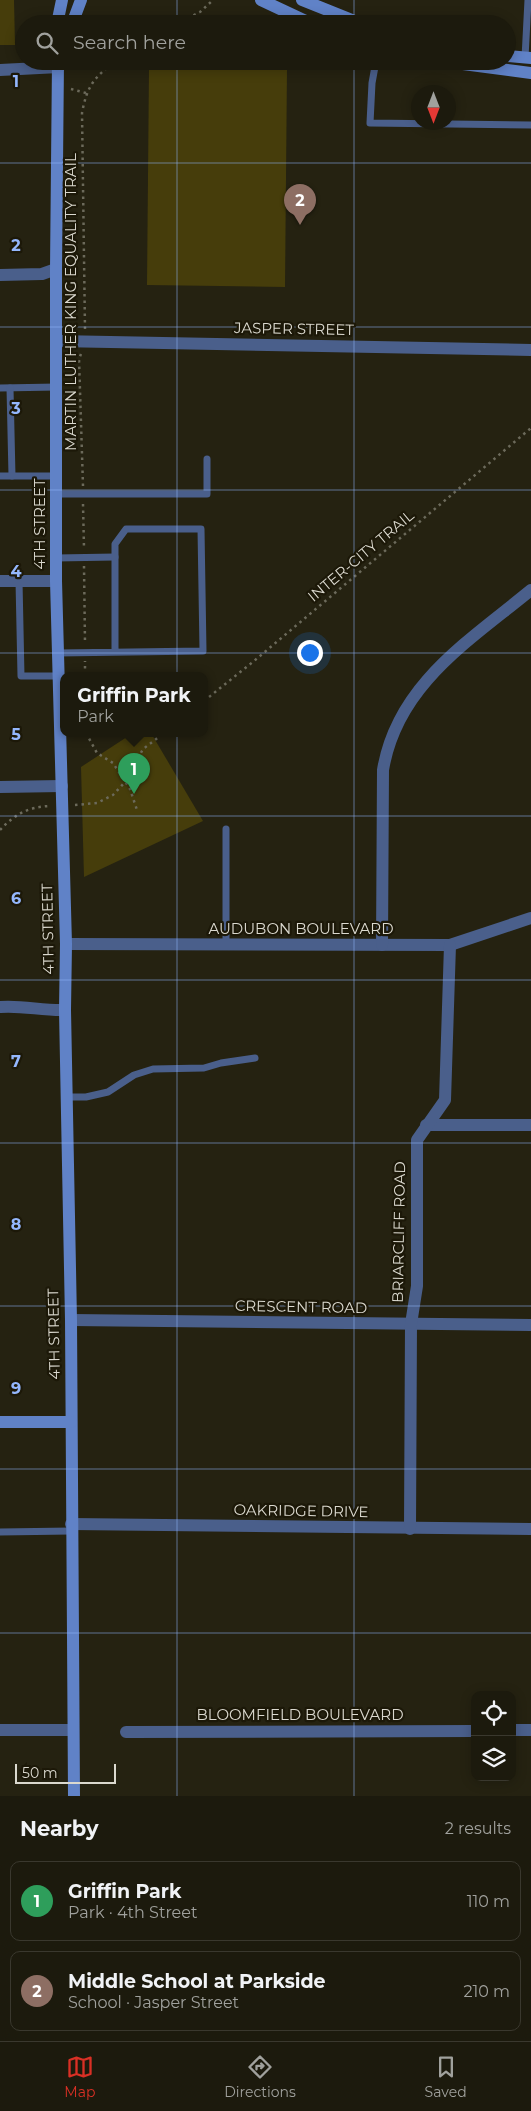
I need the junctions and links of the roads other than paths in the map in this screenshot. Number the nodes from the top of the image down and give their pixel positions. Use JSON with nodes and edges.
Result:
{"nodes":[{"id":1,"x":62,"y":0,"type":"edge"},
{"id":2,"x":81,"y":0,"type":"edge"},
{"id":3,"x":261,"y":0,"type":"edge"},
{"id":4,"x":302,"y":0,"type":"edge"},
{"id":5,"x":528,"y":0,"type":"edge"},
{"id":6,"x":59,"y":15,"type":"edge"},
{"id":7,"x":75,"y":15,"type":"edge"},
{"id":8,"x":293,"y":15,"type":"edge"},
{"id":9,"x":340,"y":15,"type":"edge"},
{"id":10,"x":528,"y":58,"type":"edge"},
{"id":11,"x":15,"y":68,"type":"edge"},
{"id":12,"x":0,"y":70,"type":"edge"},
{"id":13,"x":59,"y":70,"type":"edge"},
{"id":14,"x":374,"y":70,"type":"edge"},
{"id":15,"x":508,"y":70,"type":"edge"},
{"id":16,"x":531,"y":73,"type":"edge"},
{"id":17,"x":531,"y":126,"type":"edge"},
{"id":18,"x":56,"y":269,"type":"junction"},
{"id":19,"x":0,"y":275,"type":"edge"},
{"id":20,"x":57,"y":341,"type":"junction"},
{"id":21,"x":531,"y":350,"type":"edge"},
{"id":22,"x":0,"y":388,"type":"edge"},
{"id":23,"x":10,"y":388,"type":"junction"},
{"id":24,"x":56,"y":388,"type":"junction"},
{"id":25,"x":207,"y":459,"type":"dead end"},
{"id":26,"x":0,"y":476,"type":"edge"},
{"id":27,"x":12,"y":476,"type":"junction"},
{"id":28,"x":56,"y":476,"type":"junction"},
{"id":29,"x":56,"y":494,"type":"junction"},
{"id":30,"x":115,"y":557,"type":"junction"},
{"id":31,"x":56,"y":558,"type":"junction"},
{"id":32,"x":0,"y":581,"type":"edge"},
{"id":33,"x":19,"y":581,"type":"junction"},
{"id":34,"x":56,"y":581,"type":"junction"},
{"id":35,"x":531,"y":590,"type":"edge"},
{"id":36,"x":58,"y":652,"type":"junction"},
{"id":37,"x":115,"y":652,"type":"junction"},
{"id":38,"x":58,"y":676,"type":"junction"},
{"id":39,"x":60,"y":731,"type":"edge"},
{"id":40,"x":60,"y":737,"type":"edge"},
{"id":41,"x":62,"y":786,"type":"junction"},
{"id":42,"x":0,"y":787,"type":"edge"},
{"id":43,"x":226,"y":828,"type":"dead end"},
{"id":44,"x":531,"y":918,"type":"edge"},
{"id":45,"x":66,"y":944,"type":"junction"},
{"id":46,"x":226,"y":944,"type":"junction"},
{"id":47,"x":450,"y":945,"type":"junction"},
{"id":48,"x":382,"y":946,"type":"junction"},
{"id":49,"x":0,"y":1007,"type":"edge"},
{"id":50,"x":65,"y":1010,"type":"junction"},
{"id":51,"x":255,"y":1058,"type":"dead end"},
{"id":52,"x":66,"y":1097,"type":"junction"},
{"id":53,"x":426,"y":1125,"type":"junction"},
{"id":54,"x":531,"y":1125,"type":"edge"},
{"id":55,"x":71,"y":1320,"type":"junction"},
{"id":56,"x":411,"y":1324,"type":"junction"},
{"id":57,"x":531,"y":1324,"type":"edge"},
{"id":58,"x":0,"y":1422,"type":"edge"},
{"id":59,"x":71,"y":1422,"type":"junction"},
{"id":60,"x":71,"y":1528,"type":"junction"},
{"id":61,"x":410,"y":1529,"type":"junction"},
{"id":62,"x":531,"y":1529,"type":"edge"},
{"id":63,"x":0,"y":1532,"type":"edge"},
{"id":64,"x":0,"y":1730,"type":"edge"},
{"id":65,"x":73,"y":1730,"type":"junction"},
{"id":66,"x":471,"y":1730,"type":"edge"},
{"id":67,"x":516,"y":1730,"type":"edge"},
{"id":68,"x":531,"y":1730,"type":"edge"},
{"id":69,"x":126,"y":1732,"type":"dead end"},
{"id":70,"x":74,"y":1796,"type":"edge"}],
"edges":[{"from":1,"to":6,"type":"street"},
{"from":2,"to":7,"type":"street"},
{"from":3,"to":8,"type":"street"},
{"from":4,"to":9,"type":"street"},
{"from":5,"to":10,"type":"lane"},
{"from":11,"to":12,"type":"street"},
{"from":13,"to":18,"type":"street","name":"4TH STREET"},
{"from":14,"to":17,"type":"lane"},
{"from":15,"to":16,"type":"street"},
{"from":18,"to":19,"type":"street"},
{"from":18,"to":20,"type":"street","name":"4TH STREET"},
{"from":20,"to":21,"type":"street","name":"JASPER STREET"},
{"from":20,"to":24,"type":"street","name":"4TH STREET"},
{"from":22,"to":23,"type":"lane"},
{"from":23,"to":24,"type":"lane"},
{"from":23,"to":27,"type":"lane"},
{"from":24,"to":28,"type":"street","name":"4TH STREET"},
{"from":25,"to":29,"type":"lane"},
{"from":26,"to":27,"type":"lane"},
{"from":27,"to":28,"type":"lane"},
{"from":28,"to":29,"type":"street","name":"4TH STREET"},
{"from":29,"to":31,"type":"street","name":"4TH STREET"},
{"from":30,"to":31,"type":"lane"},
{"from":30,"to":37,"type":"lane"},
{"from":30,"to":37,"type":"lane"},
{"from":31,"to":34,"type":"street","name":"4TH STREET"},
{"from":32,"to":33,"type":"street"},
{"from":33,"to":34,"type":"street"},
{"from":33,"to":38,"type":"lane"},
{"from":34,"to":36,"type":"street","name":"4TH STREET"},
{"from":35,"to":48,"type":"street"},
{"from":36,"to":37,"type":"lane"},
{"from":36,"to":38,"type":"street","name":"4TH STREET"},
{"from":38,"to":39,"type":"street","name":"4TH STREET"},
{"from":40,"to":41,"type":"street","name":"4TH STREET"},
{"from":41,"to":42,"type":"street"},
{"from":41,"to":45,"type":"street","name":"4TH STREET"},
{"from":43,"to":46,"type":"lane"},
{"from":44,"to":47,"type":"street","name":"AUDUBON BOULEVARD"},
{"from":45,"to":46,"type":"street","name":"AUDUBON BOULEVARD"},
{"from":45,"to":50,"type":"street","name":"4TH STREET"},
{"from":46,"to":48,"type":"street","name":"AUDUBON BOULEVARD"},
{"from":47,"to":48,"type":"street","name":"AUDUBON BOULEVARD"},
{"from":47,"to":53,"type":"street","name":"BRIARCLIFF ROAD"},
{"from":49,"to":50,"type":"street"},
{"from":50,"to":52,"type":"street","name":"4TH STREET"},
{"from":51,"to":52,"type":"lane"},
{"from":52,"to":55,"type":"street","name":"4TH STREET"},
{"from":53,"to":54,"type":"street"},
{"from":53,"to":56,"type":"street","name":"BRIARCLIFF ROAD"},
{"from":55,"to":56,"type":"street","name":"CRESCENT ROAD"},
{"from":55,"to":59,"type":"street","name":"4TH STREET"},
{"from":56,"to":57,"type":"street","name":"CRESCENT ROAD"},
{"from":56,"to":61,"type":"street","name":"BRIARCLIFF ROAD"},
{"from":58,"to":59,"type":"street"},
{"from":59,"to":60,"type":"street","name":"4TH STREET"},
{"from":60,"to":61,"type":"street","name":"OAKRIDGE DRIVE"},
{"from":60,"to":63,"type":"lane"},
{"from":60,"to":65,"type":"street","name":"4TH STREET"},
{"from":61,"to":62,"type":"street","name":"OAKRIDGE DRIVE"},
{"from":64,"to":65,"type":"street"},
{"from":65,"to":70,"type":"street","name":"4TH STREET"},
{"from":66,"to":69,"type":"street","name":"BLOOMFIELD BOULEVARD"},
{"from":67,"to":68,"type":"street"}]}
